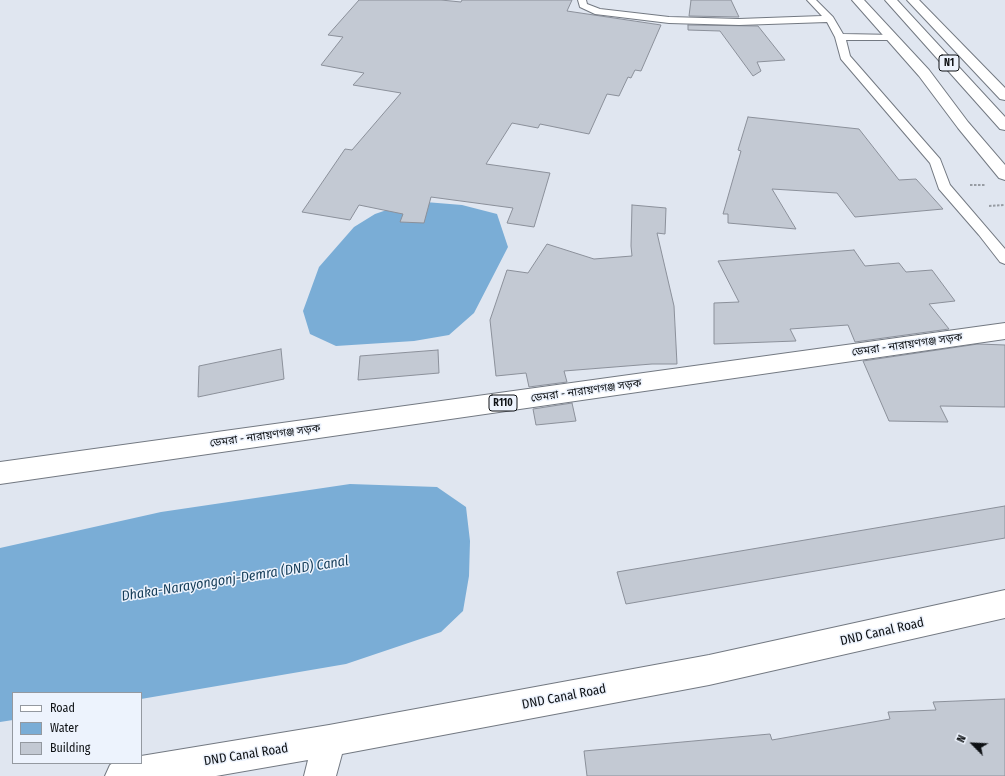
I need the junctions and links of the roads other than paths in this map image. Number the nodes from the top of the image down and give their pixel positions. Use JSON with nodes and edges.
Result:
{"nodes":[{"id":1,"x":582,"y":0,"type":"edge"},
{"id":2,"x":811,"y":0,"type":"edge"},
{"id":3,"x":858,"y":0,"type":"edge"},
{"id":4,"x":891,"y":0,"type":"edge"},
{"id":5,"x":913,"y":0,"type":"edge"},
{"id":6,"x":830,"y":19,"type":"junction"},
{"id":7,"x":892,"y":36,"type":"junction"},
{"id":8,"x":840,"y":37,"type":"junction"},
{"id":9,"x":1005,"y":96,"type":"edge"},
{"id":10,"x":1005,"y":126,"type":"edge"},
{"id":11,"x":1005,"y":175,"type":"edge"},
{"id":12,"x":1005,"y":259,"type":"edge"},
{"id":13,"x":1005,"y":331,"type":"edge"},
{"id":14,"x":0,"y":473,"type":"edge"},
{"id":15,"x":1005,"y":604,"type":"edge"},
{"id":16,"x":329,"y":742,"type":"junction"},
{"id":17,"x":121,"y":776,"type":"edge"},
{"id":18,"x":320,"y":776,"type":"edge"}],
"edges":[{"from":1,"to":6,"type":"lane"},
{"from":2,"to":6,"type":"lane"},
{"from":3,"to":7,"type":"main road"},
{"from":4,"to":10,"type":"main road","number":"N1"},
{"from":5,"to":9,"type":"main road","number":"N1"},
{"from":6,"to":8,"type":"lane"},
{"from":7,"to":8,"type":"lane"},
{"from":7,"to":11,"type":"main road"},
{"from":8,"to":12,"type":"lane"},
{"from":13,"to":14,"type":"main road","name":"ডেমরা - নারায়ণগঞ্জ সড়ক","number":"R110"},
{"from":15,"to":16,"type":"main road","name":"DND Canal Road"},
{"from":16,"to":17,"type":"main road","name":"DND Canal Road"},
{"from":16,"to":18,"type":"main road"}]}
